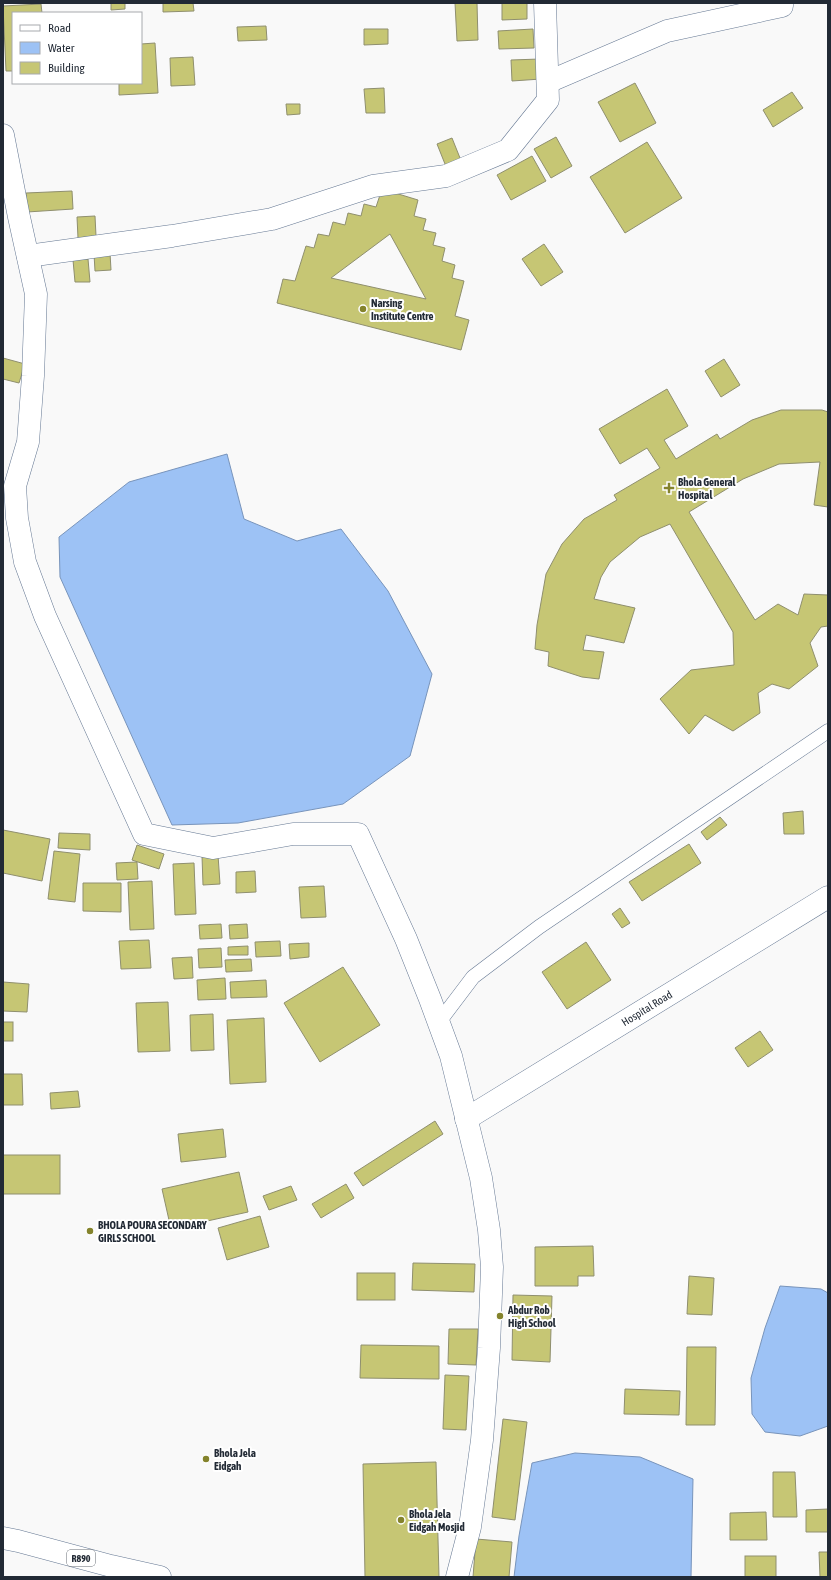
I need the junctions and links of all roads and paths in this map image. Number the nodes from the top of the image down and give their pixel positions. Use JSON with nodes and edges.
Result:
{"nodes":[{"id":1,"x":545,"y":3,"type":"edge"},
{"id":2,"x":782,"y":3,"type":"edge"},
{"id":3,"x":548,"y":82,"type":"junction"},
{"id":4,"x":3,"y":135,"type":"edge"},
{"id":5,"x":28,"y":256,"type":"junction"},
{"id":6,"x":828,"y":731,"type":"edge"},
{"id":7,"x":828,"y":897,"type":"edge"},
{"id":8,"x":439,"y":1022,"type":"junction"},
{"id":9,"x":466,"y":1119,"type":"junction"},
{"id":10,"x":3,"y":1538,"type":"edge"},
{"id":11,"x":160,"y":1577,"type":"edge"},
{"id":12,"x":457,"y":1577,"type":"edge"}],
"edges":[{"from":1,"to":3,"type":"street"},
{"from":2,"to":3,"type":"street"},
{"from":3,"to":5,"type":"street"},
{"from":4,"to":5,"type":"street"},
{"from":5,"to":8,"type":"street"},
{"from":6,"to":8,"type":"lane"},
{"from":7,"to":9,"type":"street","name":"Hospital Road"},
{"from":8,"to":9,"type":"street"},
{"from":9,"to":12,"type":"street"},
{"from":10,"to":11,"type":"street","number":"R890"}]}
